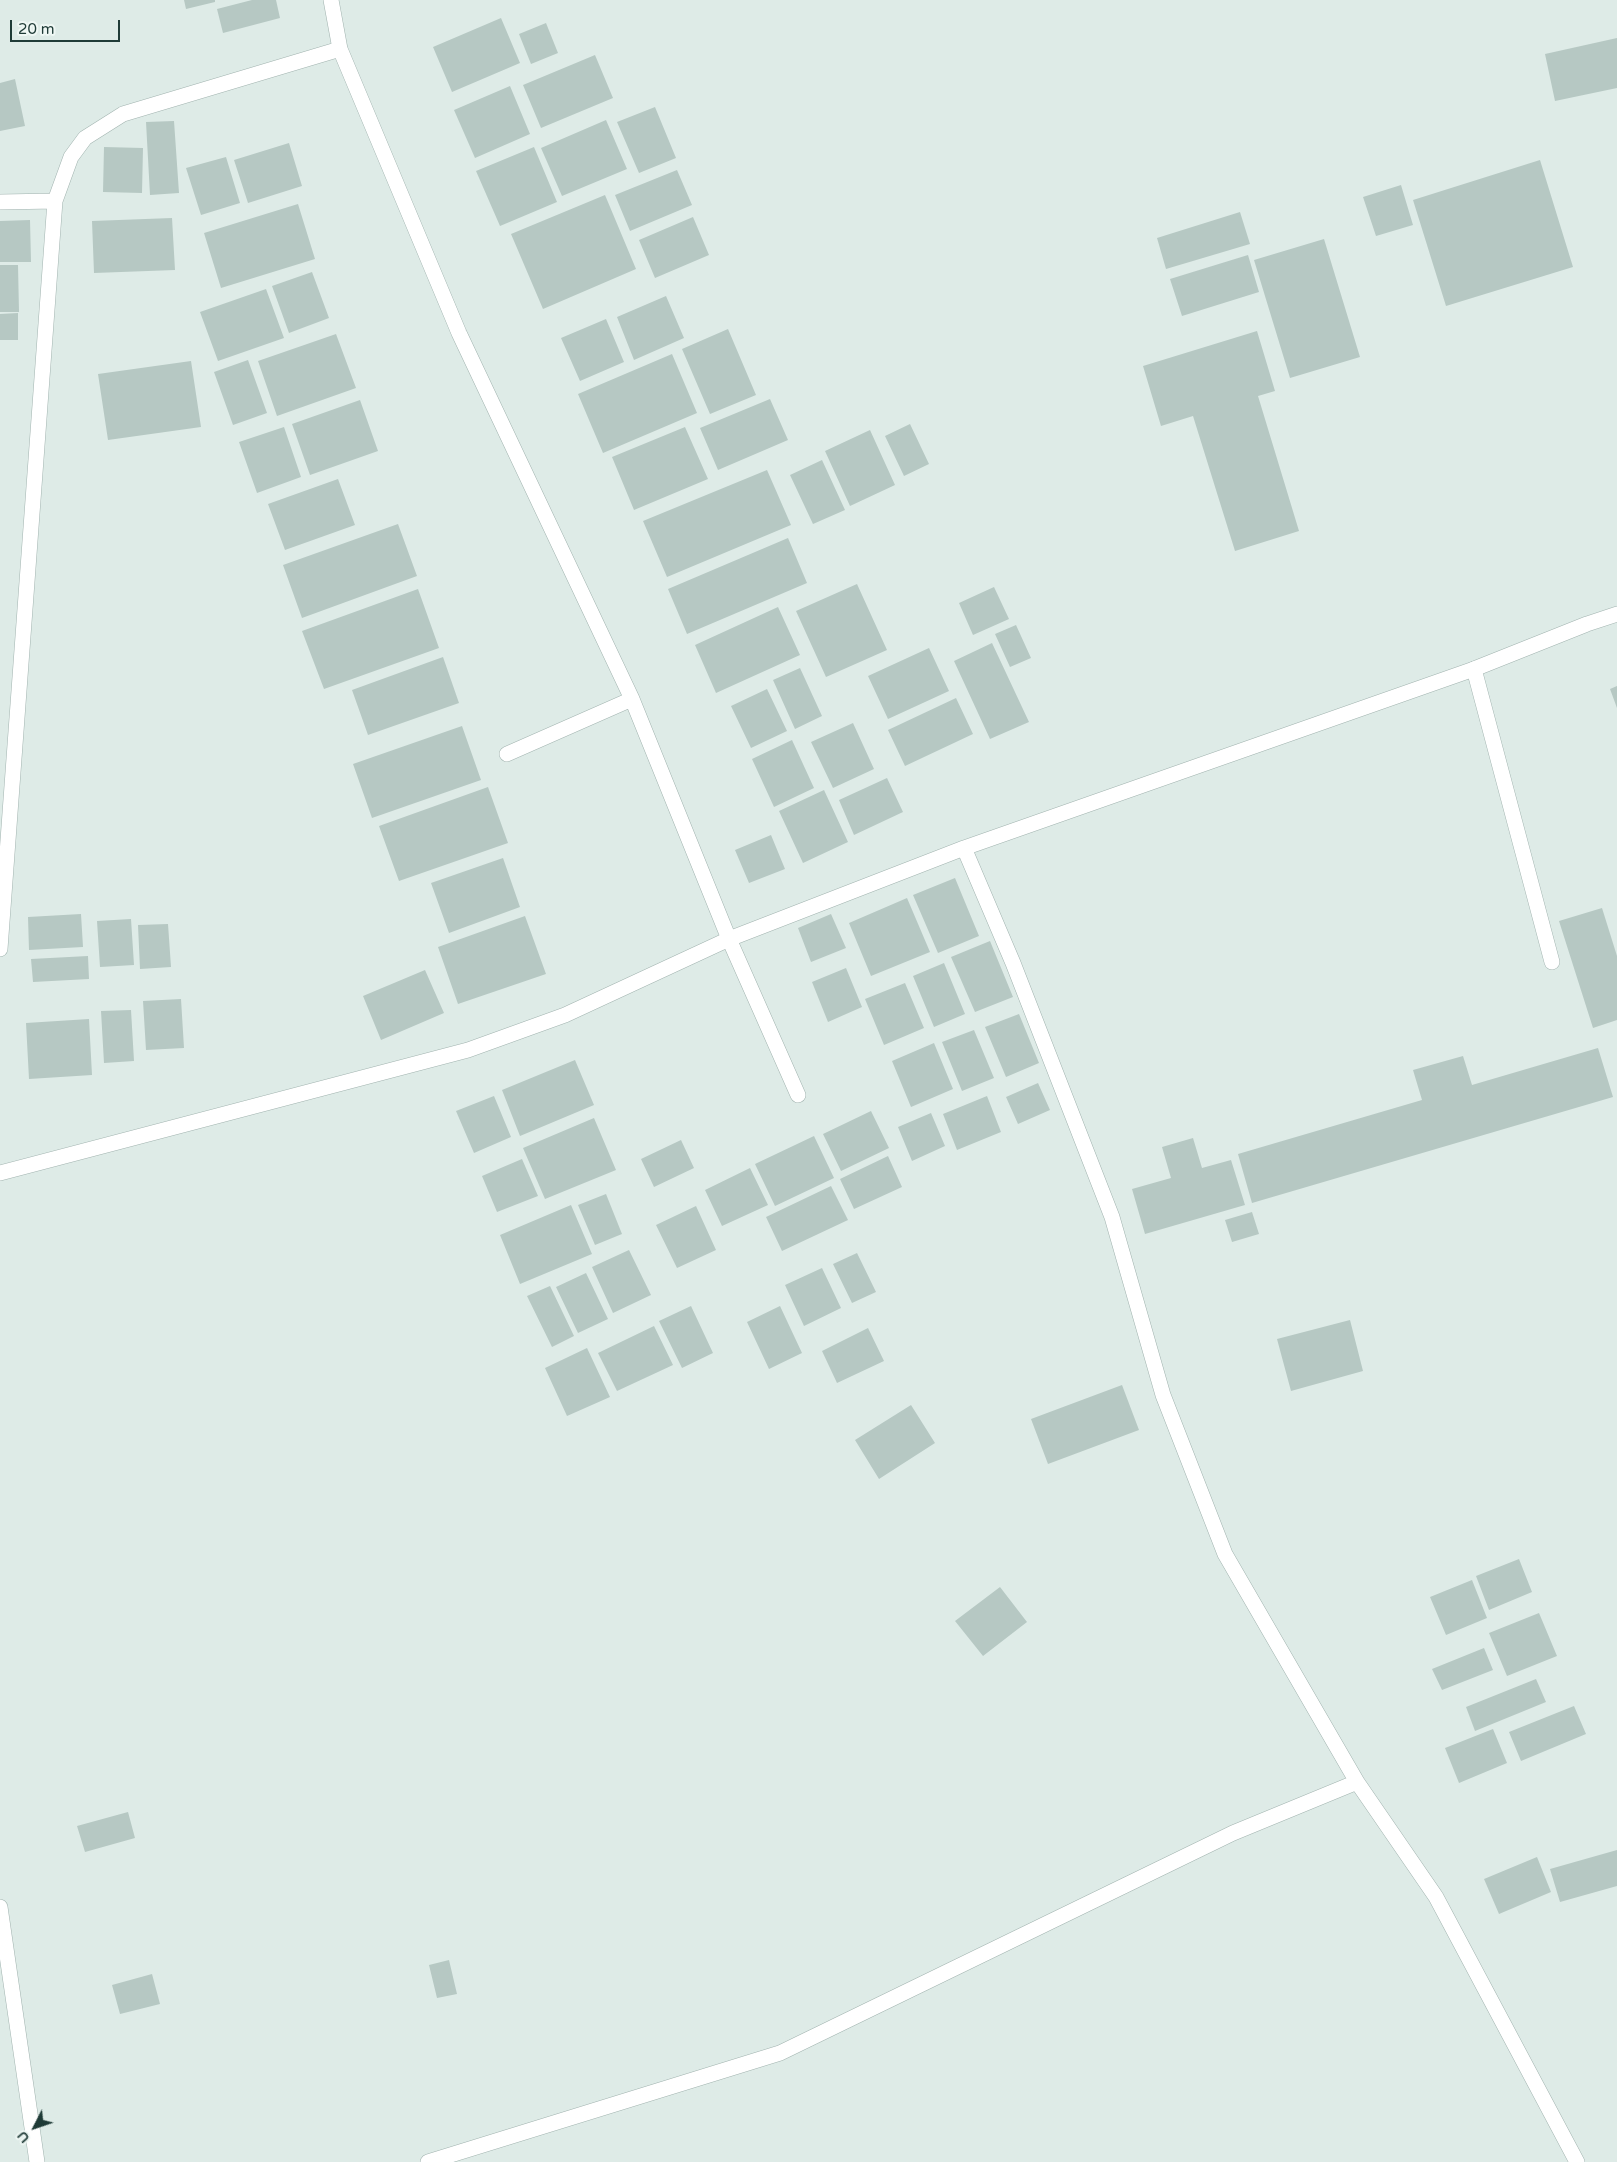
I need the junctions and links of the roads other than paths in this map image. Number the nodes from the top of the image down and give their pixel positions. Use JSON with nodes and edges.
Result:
{"nodes":[{"id":1,"x":331,"y":0,"type":"edge"},
{"id":2,"x":340,"y":49,"type":"junction"},
{"id":3,"x":55,"y":201,"type":"junction"},
{"id":4,"x":0,"y":202,"type":"edge"},
{"id":5,"x":1617,"y":614,"type":"edge"},
{"id":6,"x":1474,"y":669,"type":"junction"},
{"id":7,"x":632,"y":699,"type":"junction"},
{"id":8,"x":507,"y":754,"type":"dead end"},
{"id":9,"x":964,"y":848,"type":"junction"},
{"id":10,"x":729,"y":939,"type":"junction"},
{"id":11,"x":0,"y":949,"type":"edge"},
{"id":12,"x":1552,"y":962,"type":"dead end"},
{"id":13,"x":798,"y":1095,"type":"dead end"},
{"id":14,"x":0,"y":1173,"type":"edge"},
{"id":15,"x":1357,"y":1782,"type":"junction"},
{"id":16,"x":0,"y":1908,"type":"edge"},
{"id":17,"x":37,"y":2162,"type":"edge"},
{"id":18,"x":428,"y":2162,"type":"edge"},
{"id":19,"x":1577,"y":2162,"type":"edge"}],
"edges":[{"from":1,"to":2,"type":"street"},
{"from":2,"to":3,"type":"street"},
{"from":2,"to":7,"type":"street"},
{"from":3,"to":4,"type":"street"},
{"from":3,"to":11,"type":"street"},
{"from":5,"to":6,"type":"street"},
{"from":6,"to":9,"type":"street"},
{"from":6,"to":12,"type":"street"},
{"from":7,"to":8,"type":"street"},
{"from":7,"to":10,"type":"street"},
{"from":9,"to":10,"type":"street"},
{"from":9,"to":15,"type":"street"},
{"from":10,"to":13,"type":"street"},
{"from":10,"to":14,"type":"street"},
{"from":15,"to":18,"type":"street"},
{"from":15,"to":19,"type":"street"},
{"from":16,"to":17,"type":"street"}]}
